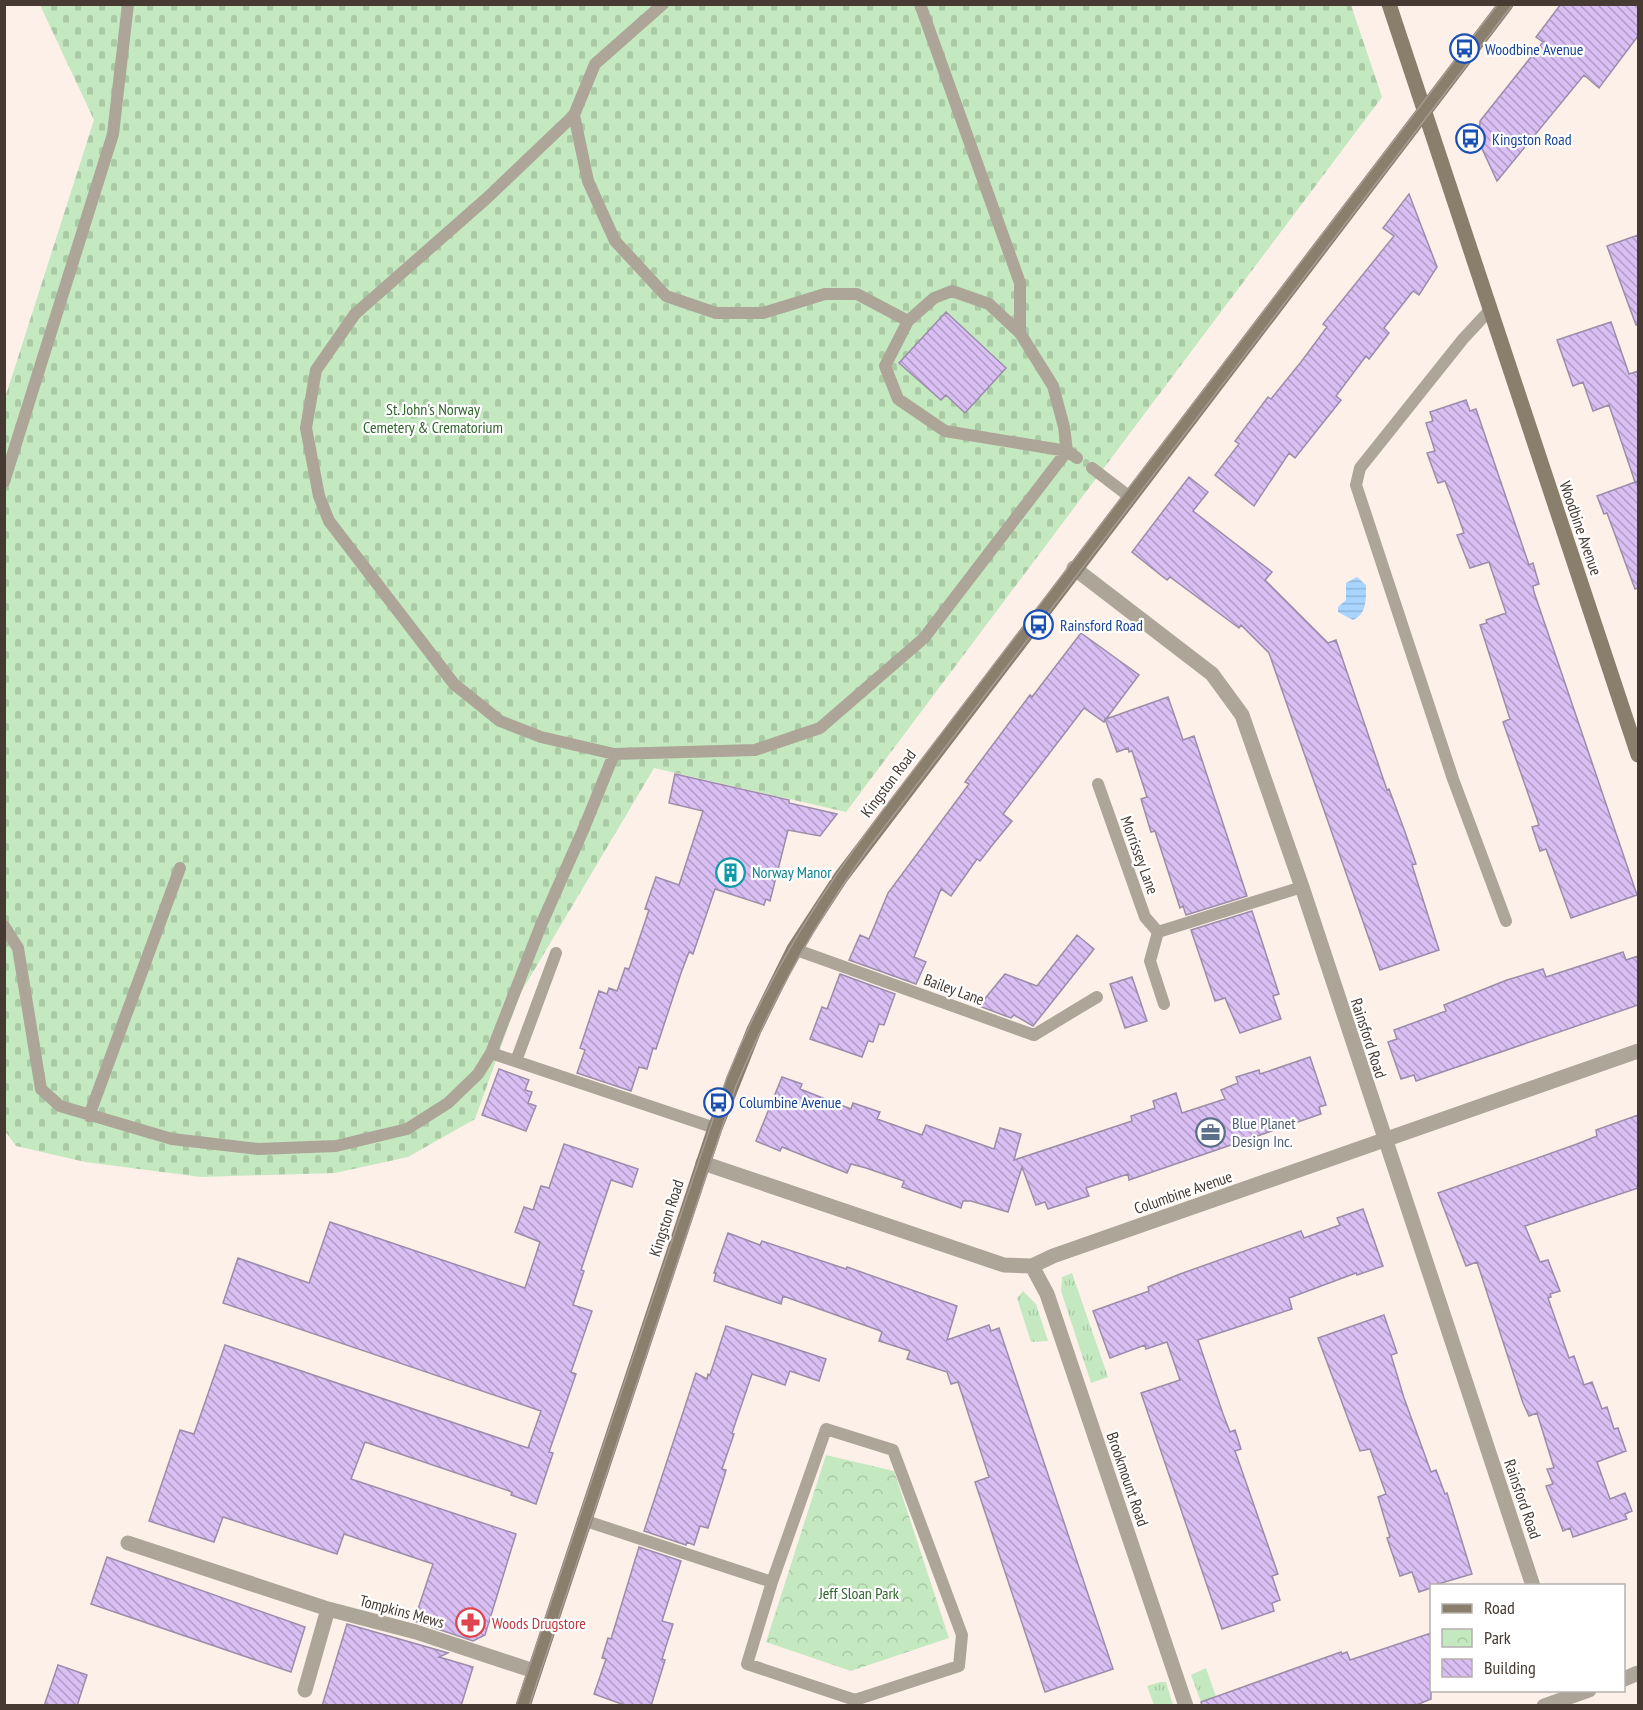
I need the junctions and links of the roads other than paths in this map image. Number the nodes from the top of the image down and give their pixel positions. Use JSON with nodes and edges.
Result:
{"nodes":[{"id":1,"x":128,"y":4,"type":"edge"},
{"id":2,"x":663,"y":4,"type":"edge"},
{"id":3,"x":920,"y":4,"type":"edge"},
{"id":4,"x":1389,"y":4,"type":"edge"},
{"id":5,"x":1506,"y":4,"type":"edge"},
{"id":6,"x":1424,"y":112,"type":"junction"},
{"id":7,"x":574,"y":115,"type":"junction"},
{"id":8,"x":1489,"y":311,"type":"junction"},
{"id":9,"x":908,"y":321,"type":"junction"},
{"id":10,"x":1020,"y":333,"type":"junction"},
{"id":11,"x":1072,"y":455,"type":"junction"},
{"id":12,"x":1092,"y":468,"type":"dead end"},
{"id":13,"x":4,"y":482,"type":"edge"},
{"id":14,"x":1130,"y":497,"type":"junction"},
{"id":15,"x":1074,"y":568,"type":"junction"},
{"id":16,"x":614,"y":754,"type":"junction"},
{"id":17,"x":1638,"y":755,"type":"edge"},
{"id":18,"x":1098,"y":784,"type":"dead end"},
{"id":19,"x":180,"y":868,"type":"dead end"},
{"id":20,"x":1302,"y":887,"type":"junction"},
{"id":21,"x":1506,"y":921,"type":"dead end"},
{"id":22,"x":4,"y":926,"type":"edge"},
{"id":23,"x":1158,"y":932,"type":"junction"},
{"id":24,"x":794,"y":949,"type":"junction"},
{"id":25,"x":556,"y":953,"type":"dead end"},
{"id":26,"x":1097,"y":998,"type":"dead end"},
{"id":27,"x":1164,"y":1004,"type":"dead end"},
{"id":28,"x":1638,"y":1051,"type":"edge"},
{"id":29,"x":491,"y":1053,"type":"junction"},
{"id":30,"x":516,"y":1061,"type":"junction"},
{"id":31,"x":89,"y":1116,"type":"junction"},
{"id":32,"x":715,"y":1128,"type":"junction"},
{"id":33,"x":1383,"y":1141,"type":"junction"},
{"id":34,"x":703,"y":1164,"type":"junction"},
{"id":35,"x":1032,"y":1266,"type":"junction"},
{"id":36,"x":583,"y":1520,"type":"junction"},
{"id":37,"x":128,"y":1543,"type":"dead end"},
{"id":38,"x":772,"y":1582,"type":"junction"},
{"id":39,"x":1532,"y":1584,"type":"edge"},
{"id":40,"x":328,"y":1609,"type":"junction"},
{"id":41,"x":534,"y":1671,"type":"junction"},
{"id":42,"x":305,"y":1690,"type":"dead end"},
{"id":43,"x":1571,"y":1698,"type":"edge"},
{"id":44,"x":523,"y":1706,"type":"edge"},
{"id":45,"x":1186,"y":1706,"type":"edge"},
{"id":46,"x":1544,"y":1706,"type":"edge"}],
"edges":[{"from":1,"to":13,"type":"lane"},
{"from":2,"to":7,"type":"lane"},
{"from":3,"to":10,"type":"lane"},
{"from":4,"to":6,"type":"main road","name":"Woodbine Avenue"},
{"from":5,"to":6,"type":"main road","name":"Kingston Road"},
{"from":6,"to":8,"type":"main road","name":"Woodbine Avenue"},
{"from":6,"to":14,"type":"main road","name":"Kingston Road"},
{"from":7,"to":9,"type":"lane"},
{"from":7,"to":16,"type":"lane"},
{"from":8,"to":17,"type":"main road","name":"Woodbine Avenue"},
{"from":8,"to":21,"type":"lane"},
{"from":9,"to":10,"type":"lane"},
{"from":9,"to":11,"type":"lane"},
{"from":10,"to":11,"type":"lane"},
{"from":11,"to":16,"type":"lane"},
{"from":12,"to":14,"type":"lane"},
{"from":14,"to":15,"type":"main road","name":"Kingston Road"},
{"from":15,"to":20,"type":"street","name":"Rainsford Road"},
{"from":15,"to":24,"type":"main road","name":"Kingston Road"},
{"from":16,"to":29,"type":"lane"},
{"from":18,"to":23,"type":"lane","name":"Morrissey Lane"},
{"from":19,"to":31,"type":"lane"},
{"from":20,"to":23,"type":"lane"},
{"from":20,"to":33,"type":"street","name":"Rainsford Road"},
{"from":22,"to":31,"type":"lane"},
{"from":23,"to":27,"type":"lane"},
{"from":24,"to":26,"type":"lane","name":"Bailey Lane"},
{"from":24,"to":32,"type":"main road","name":"Kingston Road"},
{"from":25,"to":30,"type":"lane"},
{"from":28,"to":33,"type":"street","name":"Columbine Avenue"},
{"from":29,"to":30,"type":"lane"},
{"from":29,"to":31,"type":"lane"},
{"from":30,"to":32,"type":"lane"},
{"from":32,"to":34,"type":"main road","name":"Kingston Road"},
{"from":33,"to":35,"type":"street","name":"Columbine Avenue"},
{"from":33,"to":39,"type":"street","name":"Rainsford Road"},
{"from":34,"to":35,"type":"street","name":"Columbine Avenue"},
{"from":34,"to":36,"type":"main road","name":"Kingston Road"},
{"from":35,"to":45,"type":"street","name":"Brookmount Road"},
{"from":36,"to":38,"type":"lane"},
{"from":36,"to":41,"type":"main road","name":"Kingston Road"},
{"from":37,"to":40,"type":"street","name":"Tompkins Mews"},
{"from":38,"to":38,"type":"lane"},
{"from":40,"to":41,"type":"street","name":"Tompkins Mews"},
{"from":40,"to":42,"type":"street"},
{"from":41,"to":44,"type":"main road","name":"Kingston Road"},
{"from":43,"to":46,"type":"street"}]}
